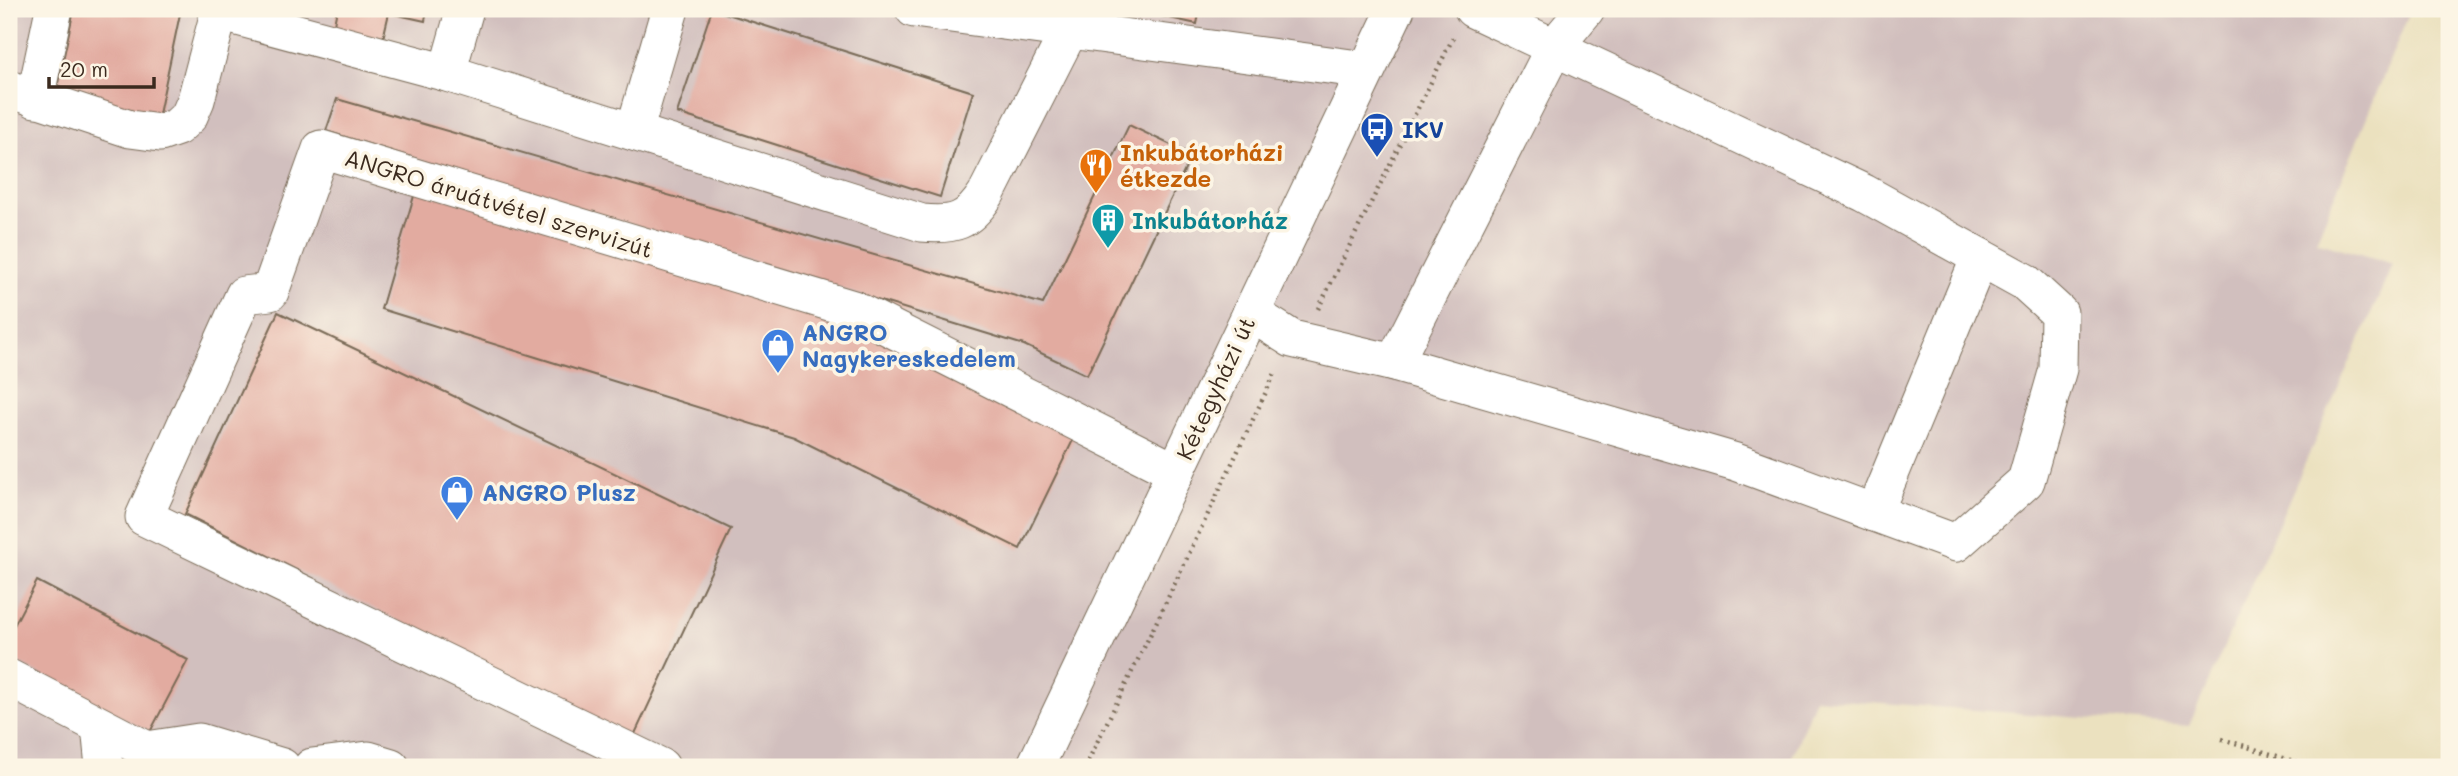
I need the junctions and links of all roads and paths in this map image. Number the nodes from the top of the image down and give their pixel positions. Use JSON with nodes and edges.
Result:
{"nodes":[{"id":1,"x":54,"y":9,"type":"edge"},
{"id":2,"x":465,"y":9,"type":"edge"},
{"id":3,"x":670,"y":9,"type":"edge"},
{"id":4,"x":914,"y":9,"type":"edge"},
{"id":5,"x":1396,"y":9,"type":"edge"},
{"id":6,"x":1586,"y":9,"type":"edge"},
{"id":7,"x":220,"y":10,"type":"edge"},
{"id":8,"x":1464,"y":21,"type":"edge"},
{"id":9,"x":1070,"y":29,"type":"junction"},
{"id":10,"x":1555,"y":46,"type":"junction"},
{"id":11,"x":1366,"y":70,"type":"junction"},
{"id":12,"x":447,"y":73,"type":"junction"},
{"id":13,"x":22,"y":94,"type":"edge"},
{"id":14,"x":634,"y":132,"type":"junction"},
{"id":15,"x":1980,"y":257,"type":"junction"},
{"id":16,"x":1251,"y":313,"type":"junction"},
{"id":17,"x":1292,"y":339,"type":"junction"},
{"id":18,"x":1394,"y":363,"type":"junction"},
{"id":19,"x":1176,"y":472,"type":"junction"},
{"id":20,"x":1874,"y":513,"type":"junction"},
{"id":21,"x":9,"y":678,"type":"edge"},
{"id":22,"x":100,"y":726,"type":"junction"},
{"id":23,"x":2222,"y":739,"type":"dead end"},
{"id":24,"x":104,"y":767,"type":"edge"},
{"id":25,"x":282,"y":767,"type":"edge"},
{"id":26,"x":312,"y":767,"type":"edge"},
{"id":27,"x":391,"y":767,"type":"edge"},
{"id":28,"x":661,"y":767,"type":"edge"},
{"id":29,"x":1035,"y":767,"type":"edge"},
{"id":30,"x":1085,"y":767,"type":"edge"},
{"id":31,"x":2313,"y":767,"type":"edge"}],
"edges":[{"from":1,"to":13,"type":"street"},
{"from":2,"to":12,"type":"street"},
{"from":3,"to":14,"type":"street"},
{"from":4,"to":9,"type":"street"},
{"from":5,"to":11,"type":"street","name":"Kétegyházi út"},
{"from":6,"to":10,"type":"street"},
{"from":7,"to":12,"type":"street"},
{"from":7,"to":13,"type":"street"},
{"from":8,"to":10,"type":"street"},
{"from":8,"to":17,"type":"path"},
{"from":9,"to":11,"type":"street"},
{"from":9,"to":14,"type":"street"},
{"from":10,"to":15,"type":"street"},
{"from":10,"to":18,"type":"street"},
{"from":11,"to":16,"type":"street","name":"Kétegyházi út"},
{"from":12,"to":14,"type":"street"},
{"from":15,"to":20,"type":"street"},
{"from":15,"to":20,"type":"street"},
{"from":16,"to":17,"type":"street"},
{"from":16,"to":19,"type":"street","name":"Kétegyházi út"},
{"from":17,"to":18,"type":"street"},
{"from":17,"to":30,"type":"path"},
{"from":18,"to":20,"type":"street"},
{"from":19,"to":28,"type":"street","name":"ANGRO áruátvétel szervizút"},
{"from":19,"to":29,"type":"street","name":"Kétegyházi út"},
{"from":21,"to":22,"type":"street"},
{"from":22,"to":24,"type":"street"},
{"from":22,"to":25,"type":"street"},
{"from":23,"to":31,"type":"path"},
{"from":26,"to":27,"type":"street"}]}
